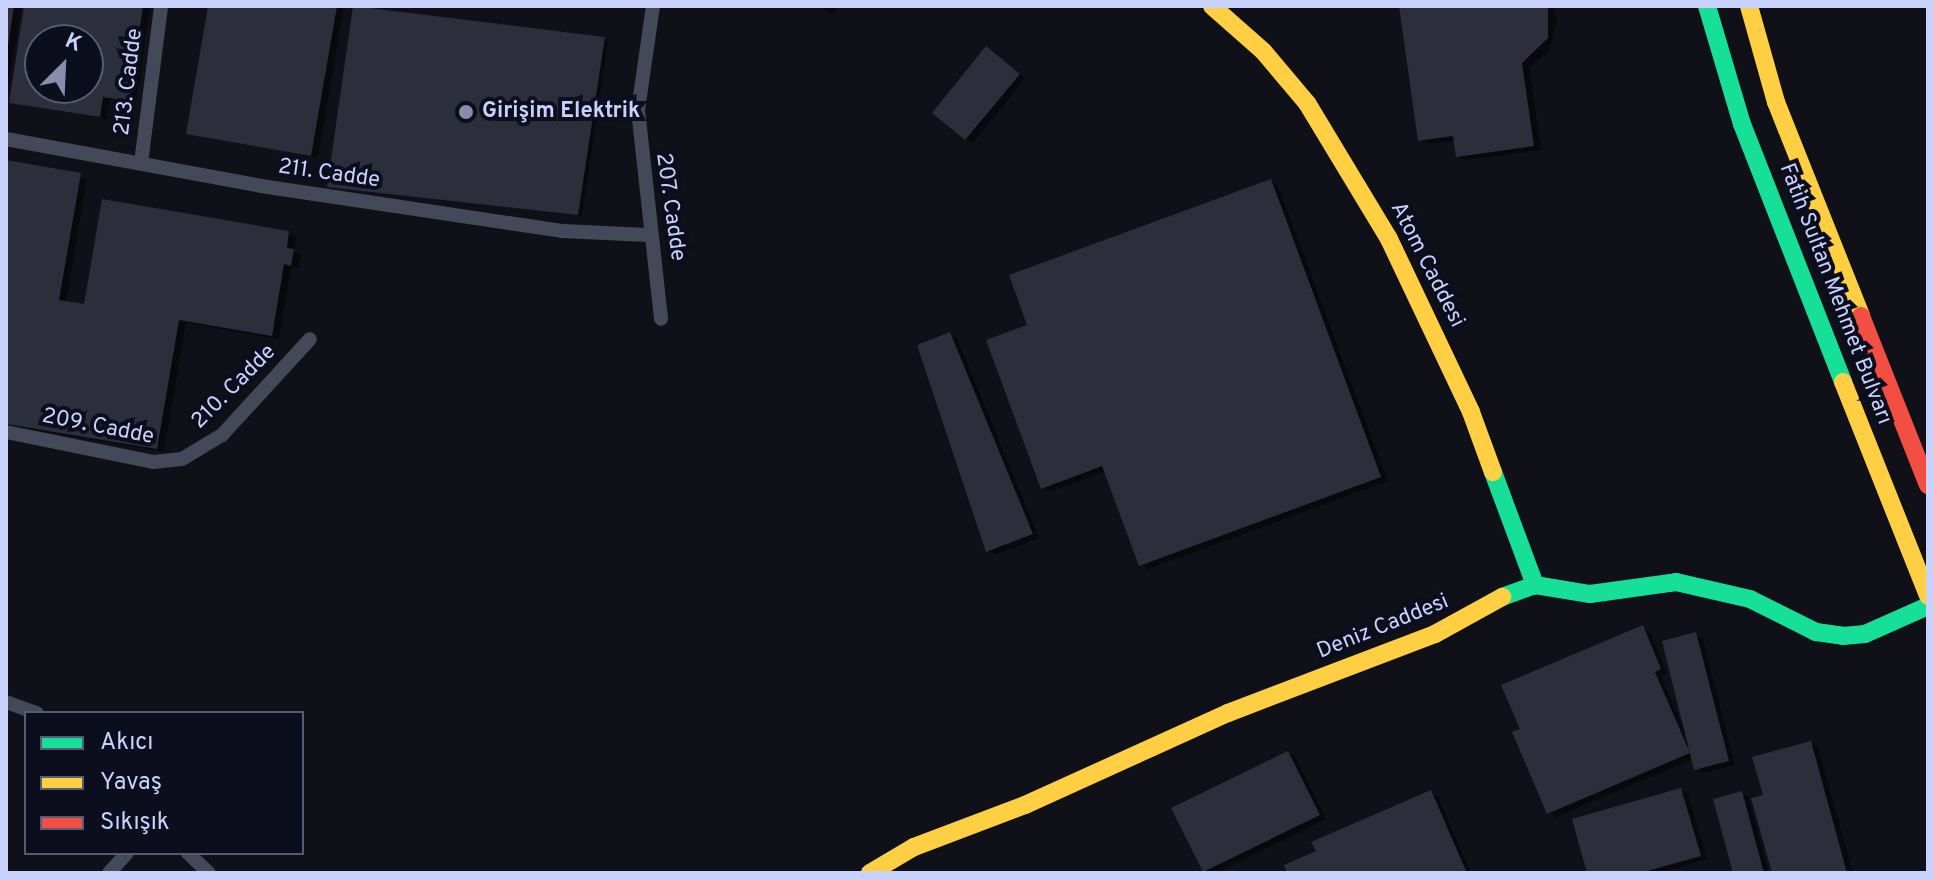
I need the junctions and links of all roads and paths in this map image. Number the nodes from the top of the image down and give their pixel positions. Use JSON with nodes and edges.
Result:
{"nodes":[{"id":1,"x":161,"y":6,"type":"edge"},
{"id":2,"x":653,"y":6,"type":"edge"},
{"id":3,"x":1212,"y":6,"type":"edge"},
{"id":4,"x":1707,"y":6,"type":"edge"},
{"id":5,"x":1749,"y":6,"type":"edge"},
{"id":6,"x":6,"y":139,"type":"edge"},
{"id":7,"x":141,"y":163,"type":"junction"},
{"id":8,"x":648,"y":235,"type":"junction"},
{"id":9,"x":661,"y":319,"type":"dead end"},
{"id":10,"x":310,"y":339,"type":"dead end"},
{"id":11,"x":6,"y":432,"type":"edge"},
{"id":12,"x":182,"y":459,"type":"joint"},
{"id":13,"x":1928,"y":485,"type":"edge"},
{"id":14,"x":1535,"y":585,"type":"junction"},
{"id":15,"x":1928,"y":596,"type":"edge"},
{"id":16,"x":1928,"y":606,"type":"edge"},
{"id":17,"x":6,"y":702,"type":"edge"},
{"id":18,"x":31,"y":711,"type":"edge"},
{"id":19,"x":125,"y":855,"type":"edge"},
{"id":20,"x":190,"y":855,"type":"edge"},
{"id":21,"x":109,"y":873,"type":"edge"},
{"id":22,"x":209,"y":873,"type":"edge"},
{"id":23,"x":870,"y":873,"type":"edge"}],
"edges":[{"from":1,"to":7,"type":"street","name":"213. Cadde"},
{"from":2,"to":8,"type":"street","name":"207. Cadde"},
{"from":3,"to":14,"type":"main road","name":"Atom Caddesi"},
{"from":4,"to":15,"type":"main road","name":"Fatih Sultan Mehmet Bulvarı"},
{"from":5,"to":13,"type":"main road","name":"Fatih Sultan Mehmet Bulvarı"},
{"from":6,"to":7,"type":"street","name":"211. Cadde"},
{"from":7,"to":8,"type":"street","name":"211. Cadde"},
{"from":8,"to":9,"type":"street","name":"207. Cadde"},
{"from":10,"to":12,"type":"street","name":"210. Cadde"},
{"from":11,"to":12,"type":"street","name":"209. Cadde"},
{"from":14,"to":16,"type":"main road"},
{"from":14,"to":23,"type":"main road","name":"Deniz Caddesi"},
{"from":17,"to":18,"type":"street"},
{"from":19,"to":21,"type":"street"},
{"from":20,"to":22,"type":"street"}]}
